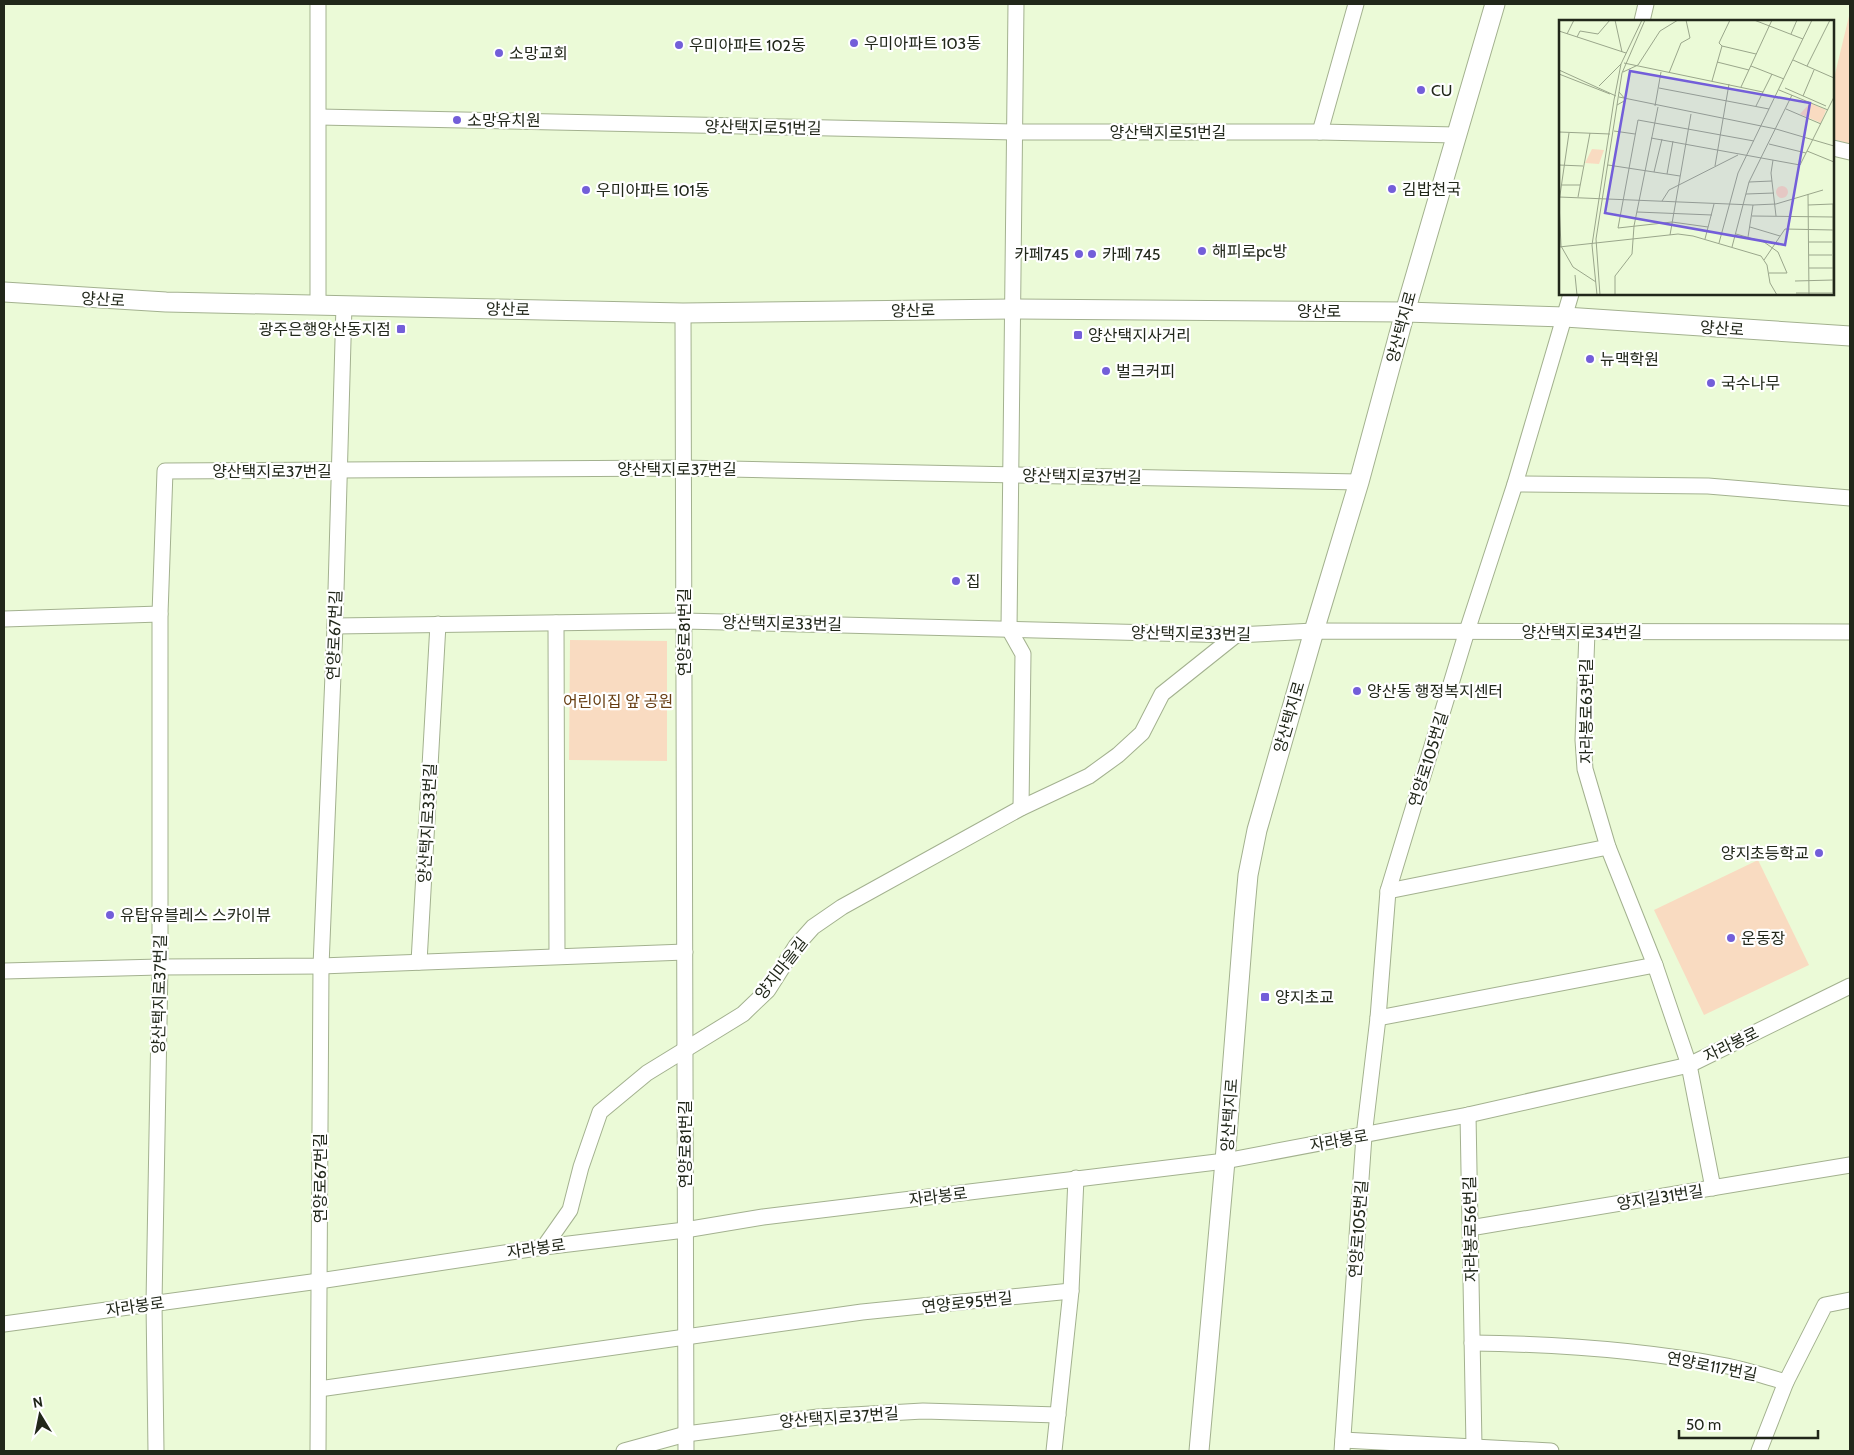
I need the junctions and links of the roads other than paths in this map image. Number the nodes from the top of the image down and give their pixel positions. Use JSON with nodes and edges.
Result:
{"nodes":[{"id":1,"x":318,"y":4,"type":"edge"},
{"id":2,"x":1016,"y":4,"type":"edge"},
{"id":3,"x":1356,"y":4,"type":"edge"},
{"id":4,"x":1495,"y":4,"type":"edge"},
{"id":5,"x":1646,"y":4,"type":"edge"},
{"id":6,"x":1642,"y":20,"type":"edge"},
{"id":7,"x":319,"y":117,"type":"junction"},
{"id":8,"x":1014,"y":132,"type":"junction"},
{"id":9,"x":1320,"y":132,"type":"junction"},
{"id":10,"x":1456,"y":135,"type":"junction"},
{"id":11,"x":1834,"y":148,"type":"edge"},
{"id":12,"x":1850,"y":152,"type":"edge"},
{"id":13,"x":6,"y":293,"type":"edge"},
{"id":14,"x":1571,"y":295,"type":"edge"},
{"id":15,"x":318,"y":305,"type":"junction"},
{"id":16,"x":344,"y":305,"type":"junction"},
{"id":17,"x":1012,"y":309,"type":"junction"},
{"id":18,"x":1404,"y":312,"type":"junction"},
{"id":19,"x":683,"y":313,"type":"junction"},
{"id":20,"x":1565,"y":317,"type":"junction"},
{"id":21,"x":1850,"y":336,"type":"edge"},
{"id":22,"x":683,"y":468,"type":"junction"},
{"id":23,"x":340,"y":471,"type":"junction"},
{"id":24,"x":1011,"y":475,"type":"junction"},
{"id":25,"x":1359,"y":482,"type":"junction"},
{"id":26,"x":1515,"y":484,"type":"junction"},
{"id":27,"x":1850,"y":498,"type":"edge"},
{"id":28,"x":160,"y":614,"type":"junction"},
{"id":29,"x":4,"y":619,"type":"edge"},
{"id":30,"x":684,"y":621,"type":"junction"},
{"id":31,"x":556,"y":622,"type":"junction"},
{"id":32,"x":438,"y":624,"type":"junction"},
{"id":33,"x":335,"y":626,"type":"junction"},
{"id":34,"x":1009,"y":628,"type":"junction"},
{"id":35,"x":1314,"y":631,"type":"junction"},
{"id":36,"x":1467,"y":631,"type":"junction"},
{"id":37,"x":1586,"y":632,"type":"junction"},
{"id":38,"x":1850,"y":632,"type":"edge"},
{"id":39,"x":1236,"y":635,"type":"junction"},
{"id":40,"x":1021,"y":808,"type":"junction"},
{"id":41,"x":1608,"y":847,"type":"junction"},
{"id":42,"x":1388,"y":891,"type":"junction"},
{"id":43,"x":685,"y":952,"type":"junction"},
{"id":44,"x":557,"y":956,"type":"junction"},
{"id":45,"x":419,"y":962,"type":"junction"},
{"id":46,"x":321,"y":966,"type":"junction"},
{"id":47,"x":1655,"y":966,"type":"junction"},
{"id":48,"x":160,"y":967,"type":"junction"},
{"id":49,"x":4,"y":971,"type":"edge"},
{"id":50,"x":1850,"y":986,"type":"edge"},
{"id":51,"x":1378,"y":1018,"type":"junction"},
{"id":52,"x":685,"y":1050,"type":"junction"},
{"id":53,"x":1688,"y":1065,"type":"junction"},
{"id":54,"x":1468,"y":1115,"type":"junction"},
{"id":55,"x":1364,"y":1136,"type":"junction"},
{"id":56,"x":1226,"y":1161,"type":"junction"},
{"id":57,"x":1850,"y":1166,"type":"edge"},
{"id":58,"x":1076,"y":1178,"type":"junction"},
{"id":59,"x":1713,"y":1188,"type":"junction"},
{"id":60,"x":1470,"y":1228,"type":"junction"},
{"id":61,"x":685,"y":1230,"type":"junction"},
{"id":62,"x":544,"y":1247,"type":"junction"},
{"id":63,"x":319,"y":1281,"type":"junction"},
{"id":64,"x":1071,"y":1291,"type":"junction"},
{"id":65,"x":1850,"y":1300,"type":"edge"},
{"id":66,"x":154,"y":1303,"type":"junction"},
{"id":67,"x":4,"y":1324,"type":"edge"},
{"id":68,"x":686,"y":1337,"type":"junction"},
{"id":69,"x":1472,"y":1342,"type":"junction"},
{"id":70,"x":1786,"y":1382,"type":"junction"},
{"id":71,"x":318,"y":1389,"type":"junction"},
{"id":72,"x":1058,"y":1415,"type":"junction"},
{"id":73,"x":686,"y":1434,"type":"junction"},
{"id":74,"x":1342,"y":1445,"type":"edge"},
{"id":75,"x":1474,"y":1446,"type":"junction"},
{"id":76,"x":156,"y":1451,"type":"edge"},
{"id":77,"x":318,"y":1451,"type":"edge"},
{"id":78,"x":624,"y":1451,"type":"edge"},
{"id":79,"x":686,"y":1451,"type":"edge"},
{"id":80,"x":1054,"y":1451,"type":"edge"},
{"id":81,"x":1199,"y":1451,"type":"edge"},
{"id":82,"x":1545,"y":1451,"type":"edge"},
{"id":83,"x":1551,"y":1451,"type":"edge"},
{"id":84,"x":1759,"y":1451,"type":"edge"}],
"edges":[{"from":1,"to":7,"type":"street"},
{"from":2,"to":8,"type":"street"},
{"from":3,"to":9,"type":"street"},
{"from":4,"to":10,"type":"street","name":"양산택지로"},
{"from":5,"to":6,"type":"street"},
{"from":7,"to":8,"type":"street","name":"양산택지로51번길"},
{"from":7,"to":15,"type":"street"},
{"from":8,"to":9,"type":"street","name":"양산택지로51번길"},
{"from":8,"to":17,"type":"street"},
{"from":9,"to":10,"type":"street","name":"양산택지로51번길"},
{"from":10,"to":18,"type":"street","name":"양산택지로"},
{"from":11,"to":12,"type":"street"},
{"from":13,"to":15,"type":"street","name":"양산로"},
{"from":14,"to":20,"type":"street"},
{"from":15,"to":16,"type":"street","name":"양산로"},
{"from":16,"to":19,"type":"street","name":"양산로"},
{"from":16,"to":23,"type":"street","name":"연양로67번길"},
{"from":17,"to":18,"type":"street","name":"양산로"},
{"from":17,"to":19,"type":"street","name":"양산로"},
{"from":17,"to":24,"type":"street"},
{"from":18,"to":20,"type":"street","name":"양산로"},
{"from":18,"to":25,"type":"street","name":"양산택지로"},
{"from":19,"to":22,"type":"street","name":"연양로81번길"},
{"from":20,"to":21,"type":"street","name":"양산로"},
{"from":20,"to":26,"type":"street","name":"연양로105번길"},
{"from":22,"to":23,"type":"street","name":"양산택지로37번길"},
{"from":22,"to":24,"type":"street","name":"양산택지로37번길"},
{"from":22,"to":30,"type":"street","name":"연양로81번길"},
{"from":23,"to":28,"type":"street","name":"양산택지로37번길"},
{"from":23,"to":33,"type":"street","name":"연양로67번길"},
{"from":24,"to":25,"type":"street","name":"양산택지로37번길"},
{"from":24,"to":34,"type":"street"},
{"from":25,"to":35,"type":"street","name":"양산택지로"},
{"from":26,"to":27,"type":"street"},
{"from":26,"to":36,"type":"street","name":"연양로105번길"},
{"from":28,"to":29,"type":"street"},
{"from":28,"to":48,"type":"street","name":"양산택지로37번길"},
{"from":30,"to":31,"type":"street","name":"양산택지로33번길"},
{"from":30,"to":34,"type":"street","name":"양산택지로33번길"},
{"from":30,"to":43,"type":"street","name":"연양로81번길"},
{"from":31,"to":32,"type":"street","name":"양산택지로33번길"},
{"from":31,"to":44,"type":"street"},
{"from":32,"to":33,"type":"street","name":"양산택지로33번길"},
{"from":32,"to":45,"type":"street","name":"양산택지로33번길"},
{"from":33,"to":46,"type":"street","name":"연양로67번길"},
{"from":34,"to":39,"type":"street","name":"양산택지로33번길"},
{"from":34,"to":40,"type":"street"},
{"from":35,"to":36,"type":"street","name":"양산택지로34번길"},
{"from":35,"to":39,"type":"street","name":"양산택지로33번길"},
{"from":35,"to":56,"type":"street","name":"양산택지로"},
{"from":36,"to":37,"type":"street","name":"양산택지로34번길"},
{"from":36,"to":42,"type":"street","name":"연양로105번길"},
{"from":37,"to":38,"type":"street","name":"양산택지로34번길"},
{"from":37,"to":41,"type":"street","name":"자라봉로63번길"},
{"from":39,"to":40,"type":"street","name":"양지마을길"},
{"from":40,"to":52,"type":"street","name":"양지마을길"},
{"from":41,"to":42,"type":"street"},
{"from":41,"to":47,"type":"street","name":"자라봉로63번길"},
{"from":42,"to":51,"type":"street","name":"연양로105번길"},
{"from":43,"to":44,"type":"street"},
{"from":43,"to":52,"type":"street","name":"연양로81번길"},
{"from":44,"to":45,"type":"street"},
{"from":45,"to":46,"type":"street"},
{"from":46,"to":48,"type":"street"},
{"from":46,"to":63,"type":"street","name":"연양로67번길"},
{"from":47,"to":51,"type":"street"},
{"from":47,"to":53,"type":"street","name":"자라봉로63번길"},
{"from":48,"to":49,"type":"street"},
{"from":48,"to":66,"type":"street","name":"양산택지로37번길"},
{"from":50,"to":53,"type":"street","name":"자라봉로"},
{"from":51,"to":55,"type":"street","name":"연양로105번길"},
{"from":52,"to":61,"type":"street","name":"연양로81번길"},
{"from":52,"to":62,"type":"street","name":"양지마을길"},
{"from":53,"to":54,"type":"street","name":"자라봉로"},
{"from":53,"to":59,"type":"street","name":"자라봉로63번길"},
{"from":54,"to":55,"type":"street","name":"자라봉로"},
{"from":54,"to":60,"type":"street","name":"자라봉로56번길"},
{"from":55,"to":56,"type":"street","name":"자라봉로"},
{"from":55,"to":74,"type":"street","name":"연양로105번길"},
{"from":56,"to":58,"type":"street","name":"자라봉로"},
{"from":56,"to":81,"type":"street","name":"양산택지로"},
{"from":57,"to":59,"type":"street","name":"양지길31번길"},
{"from":58,"to":61,"type":"street","name":"자라봉로"},
{"from":58,"to":64,"type":"street"},
{"from":59,"to":60,"type":"street","name":"양지길31번길"},
{"from":60,"to":69,"type":"street","name":"자라봉로56번길"},
{"from":61,"to":62,"type":"street","name":"자라봉로"},
{"from":61,"to":68,"type":"street","name":"연양로81번길"},
{"from":62,"to":63,"type":"street","name":"자라봉로"},
{"from":63,"to":66,"type":"street","name":"자라봉로"},
{"from":63,"to":71,"type":"street","name":"연양로67번길"},
{"from":64,"to":68,"type":"street","name":"연양로95번길"},
{"from":64,"to":72,"type":"street"},
{"from":65,"to":70,"type":"street"},
{"from":66,"to":67,"type":"street","name":"자라봉로"},
{"from":66,"to":76,"type":"street","name":"양산택지로37번길"},
{"from":68,"to":71,"type":"street"},
{"from":68,"to":73,"type":"street","name":"연양로81번길"},
{"from":69,"to":70,"type":"street","name":"연양로117번길"},
{"from":69,"to":75,"type":"street","name":"자라봉로56번길"},
{"from":70,"to":84,"type":"street"},
{"from":71,"to":77,"type":"street","name":"연양로67번길"},
{"from":72,"to":73,"type":"street","name":"양산택지로37번길"},
{"from":72,"to":80,"type":"street"},
{"from":73,"to":78,"type":"street","name":"양산택지로37번길"},
{"from":73,"to":79,"type":"street","name":"연양로81번길"},
{"from":74,"to":75,"type":"street","name":"연양로105번길"},
{"from":75,"to":82,"type":"street","name":"연양로105번길"},
{"from":82,"to":83,"type":"street"}]}
